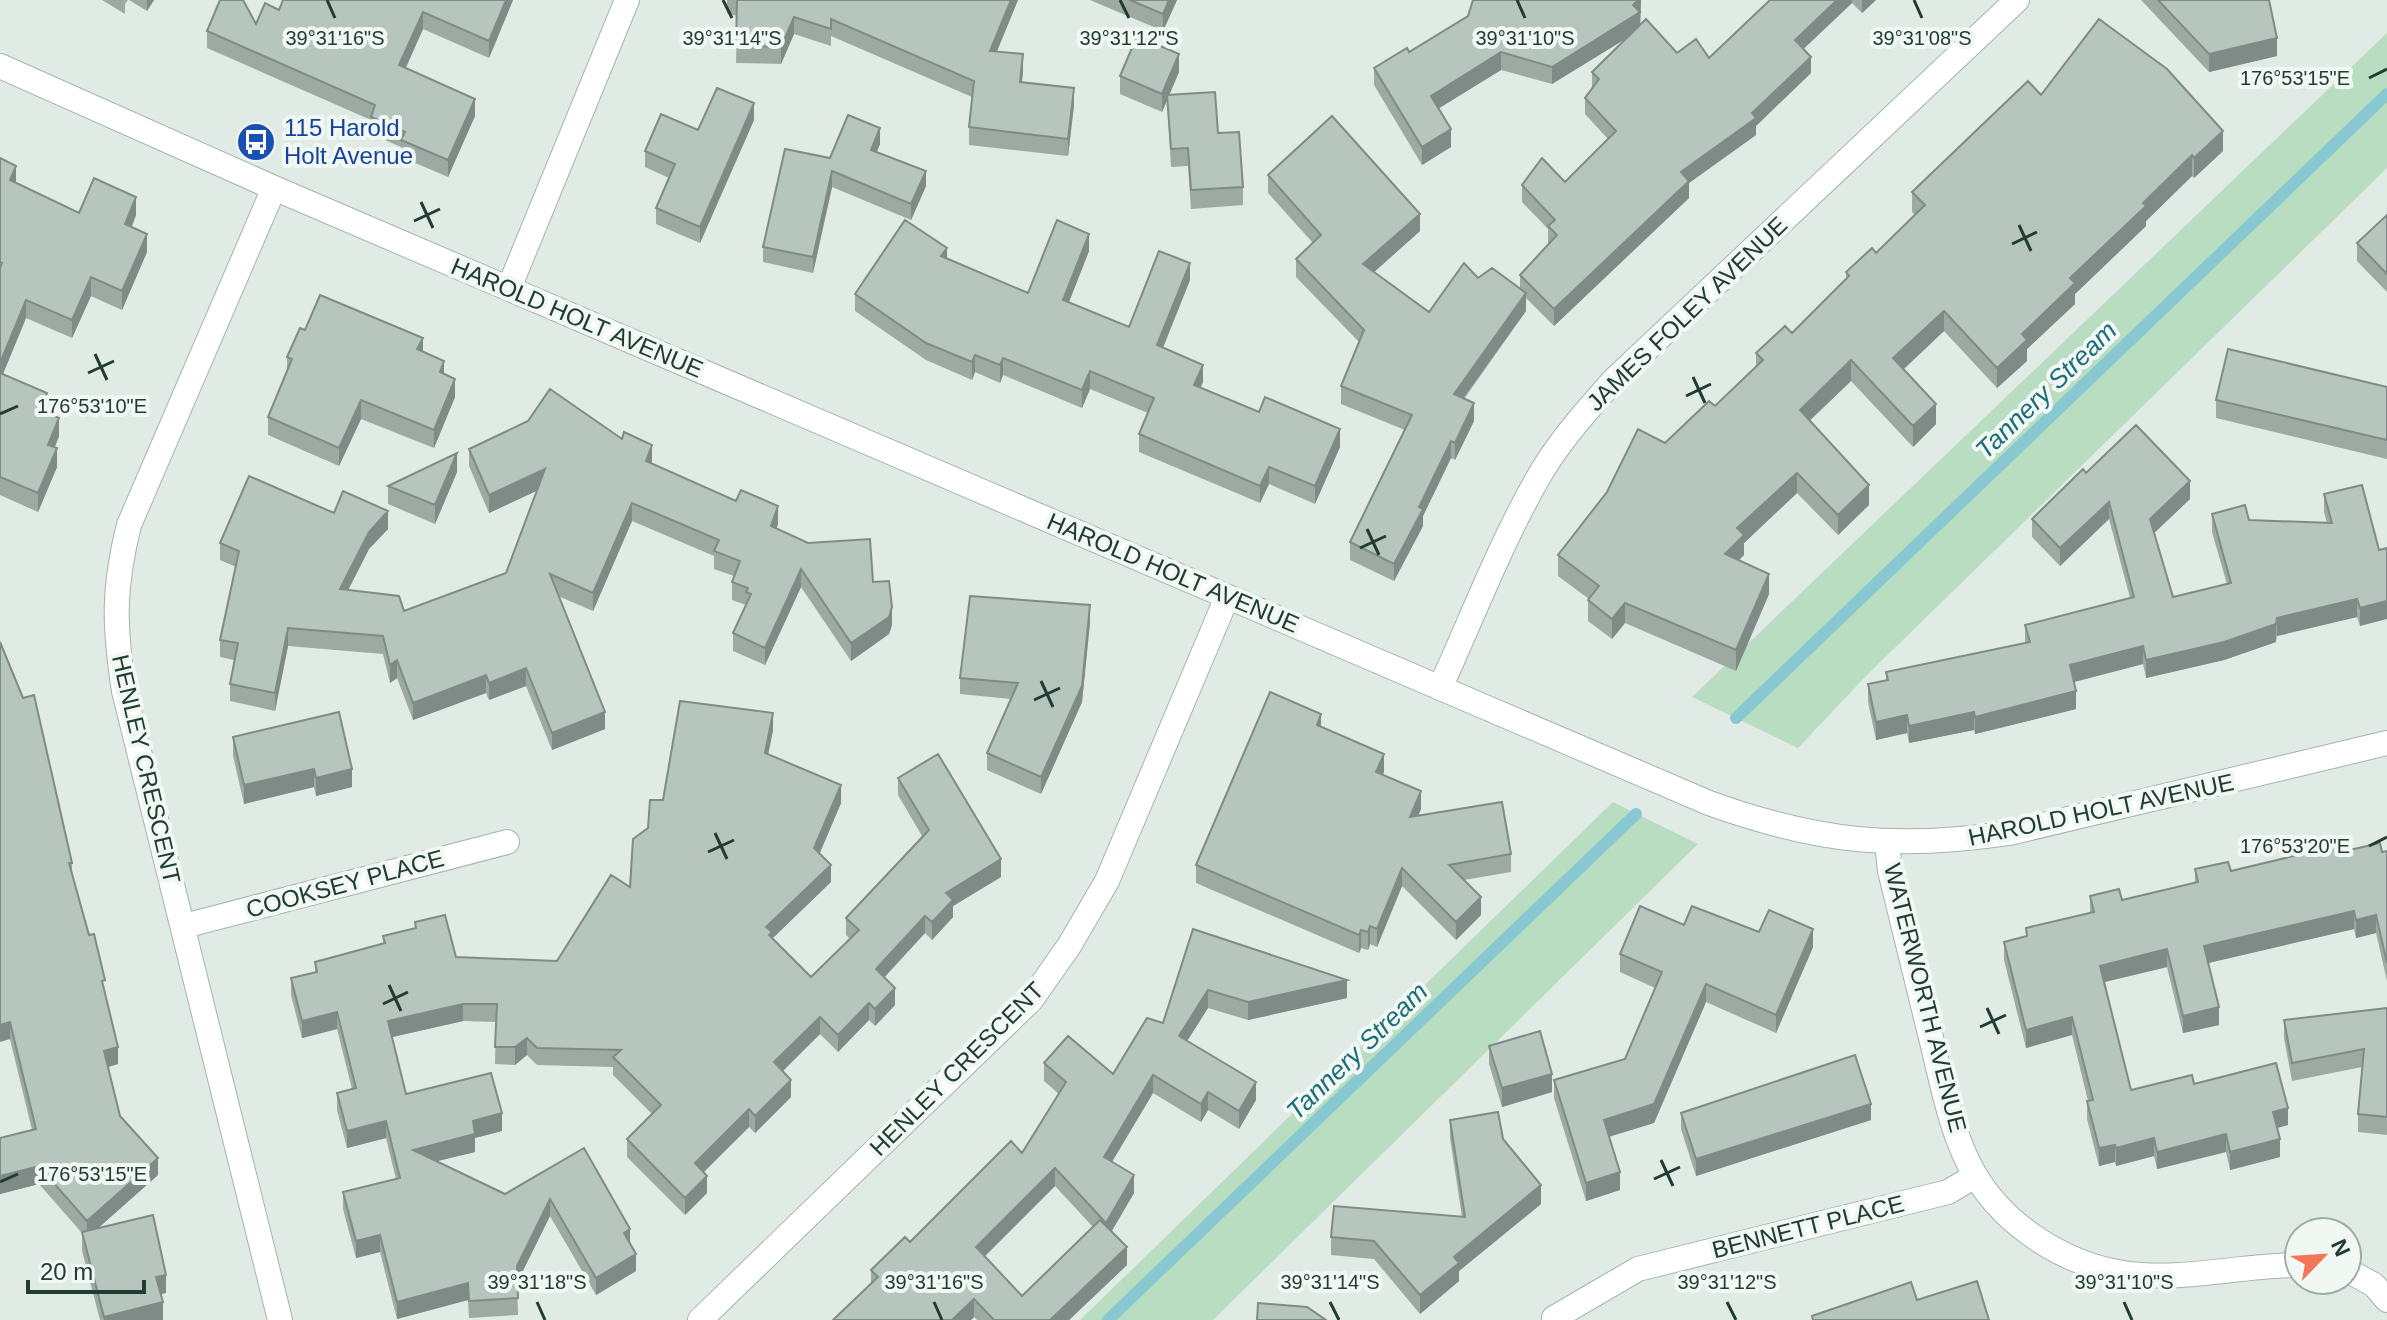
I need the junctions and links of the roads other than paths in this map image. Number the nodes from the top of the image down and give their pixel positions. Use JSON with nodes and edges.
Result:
{"nodes":[{"id":1,"x":627,"y":0,"type":"edge"},
{"id":2,"x":2017,"y":0,"type":"edge"},
{"id":3,"x":0,"y":66,"type":"edge"},
{"id":4,"x":274,"y":188,"type":"junction"},
{"id":5,"x":509,"y":288,"type":"junction"},
{"id":6,"x":1227,"y":597,"type":"junction"},
{"id":7,"x":1440,"y":688,"type":"junction"},
{"id":8,"x":2387,"y":743,"type":"edge"},
{"id":9,"x":507,"y":842,"type":"dead end"},
{"id":10,"x":1887,"y":843,"type":"junction"},
{"id":11,"x":184,"y":926,"type":"junction"},
{"id":12,"x":1975,"y":1176,"type":"junction"},
{"id":13,"x":2283,"y":1266,"type":"edge"},
{"id":14,"x":2363,"y":1279,"type":"edge"},
{"id":15,"x":2387,"y":1300,"type":"edge"},
{"id":16,"x":1554,"y":1318,"type":"dead end"},
{"id":17,"x":280,"y":1320,"type":"edge"},
{"id":18,"x":700,"y":1320,"type":"edge"}],
"edges":[{"from":1,"to":5,"type":"street"},
{"from":2,"to":7,"type":"street","name":"JAMES FOLEY AVENUE"},
{"from":3,"to":4,"type":"street","name":"HAROLD HOLT AVENUE"},
{"from":4,"to":5,"type":"street","name":"HAROLD HOLT AVENUE"},
{"from":4,"to":11,"type":"street","name":"HENLEY CRESCENT"},
{"from":5,"to":6,"type":"street","name":"HAROLD HOLT AVENUE"},
{"from":6,"to":7,"type":"street","name":"HAROLD HOLT AVENUE"},
{"from":6,"to":18,"type":"street","name":"HENLEY CRESCENT"},
{"from":7,"to":10,"type":"street","name":"HAROLD HOLT AVENUE"},
{"from":8,"to":10,"type":"street","name":"HAROLD HOLT AVENUE"},
{"from":9,"to":11,"type":"street","name":"COOKSEY PLACE"},
{"from":10,"to":12,"type":"street","name":"WATERWORTH AVENUE"},
{"from":11,"to":17,"type":"street","name":"HENLEY CRESCENT"},
{"from":12,"to":13,"type":"street","name":"WATERWORTH AVENUE"},
{"from":12,"to":16,"type":"street","name":"BENNETT PLACE"},
{"from":14,"to":15,"type":"street"}]}
